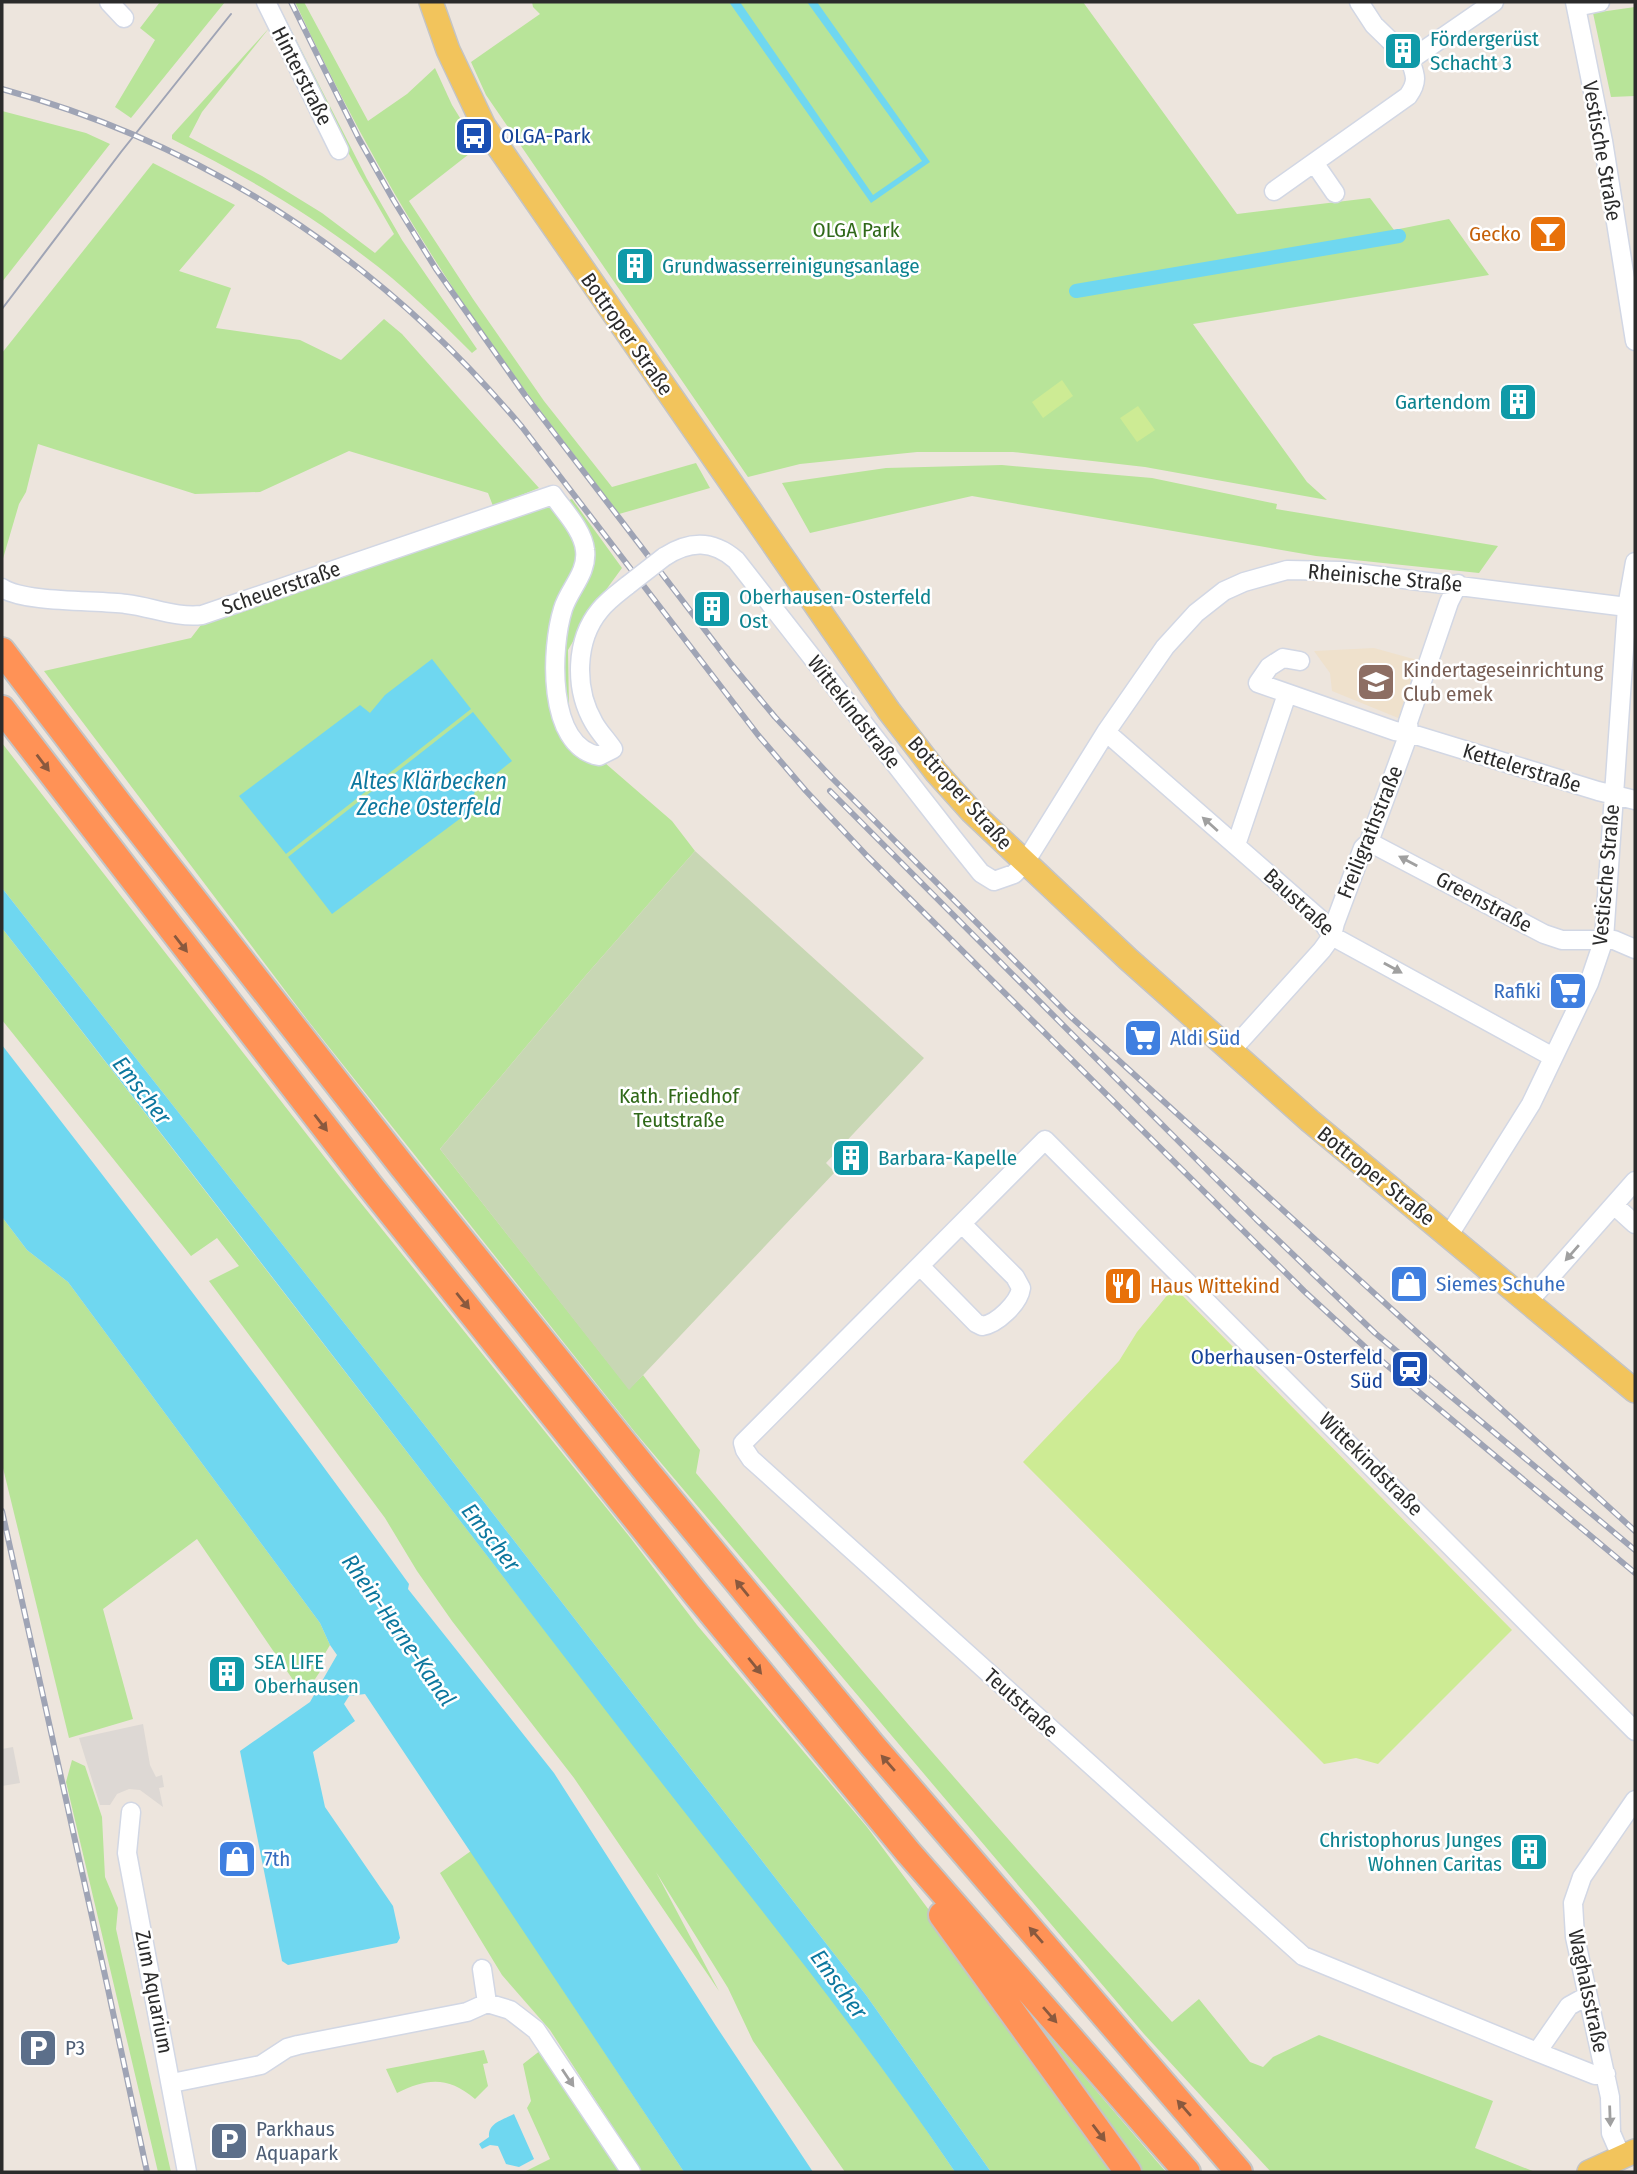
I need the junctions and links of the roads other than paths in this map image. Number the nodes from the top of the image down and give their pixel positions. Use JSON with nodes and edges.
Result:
{"nodes":[{"id":1,"x":109,"y":2,"type":"edge"},
{"id":2,"x":266,"y":2,"type":"edge"},
{"id":3,"x":431,"y":2,"type":"edge"},
{"id":4,"x":1359,"y":2,"type":"edge"},
{"id":5,"x":1494,"y":2,"type":"edge"},
{"id":6,"x":1600,"y":2,"type":"edge"},
{"id":7,"x":1575,"y":4,"type":"edge"},
{"id":8,"x":124,"y":18,"type":"dead end"},
{"id":9,"x":1410,"y":60,"type":"junction"},
{"id":10,"x":339,"y":150,"type":"dead end"},
{"id":11,"x":1314,"y":164,"type":"junction"},
{"id":12,"x":1274,"y":191,"type":"dead end"},
{"id":13,"x":1335,"y":193,"type":"dead end"},
{"id":14,"x":1635,"y":341,"type":"edge"},
{"id":15,"x":1635,"y":562,"type":"edge"},
{"id":16,"x":1458,"y":584,"type":"junction"},
{"id":17,"x":2,"y":588,"type":"edge"},
{"id":18,"x":1631,"y":608,"type":"edge"},
{"id":19,"x":2,"y":651,"type":"edge"},
{"id":20,"x":1300,"y":661,"type":"dead end"},
{"id":21,"x":1287,"y":694,"type":"junction"},
{"id":22,"x":2,"y":709,"type":"edge"},
{"id":23,"x":1106,"y":732,"type":"junction"},
{"id":24,"x":1409,"y":733,"type":"junction"},
{"id":25,"x":613,"y":749,"type":"joint"},
{"id":26,"x":1612,"y":794,"type":"junction"},
{"id":27,"x":1635,"y":800,"type":"edge"},
{"id":28,"x":1369,"y":842,"type":"junction"},
{"id":29,"x":1236,"y":845,"type":"junction"},
{"id":30,"x":1024,"y":864,"type":"junction"},
{"id":31,"x":1332,"y":936,"type":"junction"},
{"id":32,"x":1604,"y":939,"type":"junction"},
{"id":33,"x":1635,"y":949,"type":"edge"},
{"id":34,"x":1231,"y":1051,"type":"junction"},
{"id":35,"x":1553,"y":1057,"type":"junction"},
{"id":36,"x":1045,"y":1140,"type":"joint"},
{"id":37,"x":1635,"y":1181,"type":"edge"},
{"id":38,"x":1614,"y":1205,"type":"junction"},
{"id":39,"x":962,"y":1224,"type":"junction"},
{"id":40,"x":1635,"y":1224,"type":"edge"},
{"id":41,"x":1449,"y":1235,"type":"junction"},
{"id":42,"x":920,"y":1266,"type":"junction"},
{"id":43,"x":1530,"y":1301,"type":"junction"},
{"id":44,"x":1635,"y":1391,"type":"edge"},
{"id":45,"x":1635,"y":1731,"type":"edge"},
{"id":46,"x":1635,"y":1800,"type":"edge"},
{"id":47,"x":131,"y":1812,"type":"dead end"},
{"id":48,"x":908,"y":1852,"type":"junction"},
{"id":49,"x":482,"y":1969,"type":"dead end"},
{"id":50,"x":1587,"y":1996,"type":"junction"},
{"id":51,"x":487,"y":2003,"type":"junction"},
{"id":52,"x":1537,"y":2052,"type":"junction"},
{"id":53,"x":1605,"y":2074,"type":"junction"},
{"id":54,"x":172,"y":2083,"type":"junction"},
{"id":55,"x":1615,"y":2164,"type":"edge"},
{"id":56,"x":187,"y":2172,"type":"edge"},
{"id":57,"x":631,"y":2172,"type":"edge"},
{"id":58,"x":1128,"y":2172,"type":"edge"},
{"id":59,"x":1187,"y":2172,"type":"edge"},
{"id":60,"x":1239,"y":2172,"type":"edge"}],
"edges":[{"from":1,"to":8,"type":"street"},
{"from":2,"to":10,"type":"street","name":"Hinterstraße"},
{"from":3,"to":30,"type":"main road","name":"Bottroper Straße"},
{"from":4,"to":9,"type":"street"},
{"from":5,"to":9,"type":"street"},
{"from":6,"to":7,"type":"street"},
{"from":7,"to":14,"type":"street","name":"Vestische Straße"},
{"from":9,"to":11,"type":"street"},
{"from":11,"to":12,"type":"street"},
{"from":11,"to":13,"type":"street"},
{"from":15,"to":18,"type":"street","name":"Vestische Straße"},
{"from":16,"to":18,"type":"street","name":"Rheinische Straße"},
{"from":16,"to":23,"type":"street","name":"Rheinische Straße"},
{"from":16,"to":24,"type":"street","name":"Freiligrathstraße"},
{"from":17,"to":25,"type":"street","name":"Scheuerstraße"},
{"from":18,"to":26,"type":"street","name":"Vestische Straße"},
{"from":60,"to":19,"type":"highway","one_way":true},
{"from":20,"to":21,"type":"street","name":"Kettelerstraße"},
{"from":21,"to":24,"type":"street","name":"Kettelerstraße"},
{"from":21,"to":29,"type":"street"},
{"from":22,"to":48,"type":"highway","one_way":true},
{"from":29,"to":23,"type":"street","name":"Baustraße","one_way":true},
{"from":23,"to":30,"type":"street","name":"Rheinische Straße"},
{"from":24,"to":26,"type":"street","name":"Kettelerstraße"},
{"from":24,"to":28,"type":"street","name":"Freiligrathstraße"},
{"from":25,"to":30,"type":"street","name":"Wittekindstraße","bridge":true},
{"from":26,"to":27,"type":"street","name":"Kettelerstraße"},
{"from":26,"to":32,"type":"street","name":"Vestische Straße"},
{"from":28,"to":31,"type":"street","name":"Freiligrathstraße"},
{"from":32,"to":28,"type":"street","name":"Greenstraße","one_way":true},
{"from":29,"to":31,"type":"street","name":"Baustraße"},
{"from":30,"to":34,"type":"main road","name":"Bottroper Straße"},
{"from":31,"to":34,"type":"street","name":"Freiligrathstraße"},
{"from":31,"to":35,"type":"street","name":"Baustraße","one_way":true},
{"from":32,"to":33,"type":"street","name":"Greenstraße"},
{"from":32,"to":35,"type":"street","name":"Vestische Straße"},
{"from":34,"to":41,"type":"main road","name":"Bottroper Straße"},
{"from":35,"to":41,"type":"street","name":"Vestische Straße"},
{"from":36,"to":39,"type":"street","name":"Teutstraße"},
{"from":36,"to":45,"type":"street","name":"Wittekindstraße"},
{"from":37,"to":38,"type":"street"},
{"from":38,"to":40,"type":"street"},
{"from":38,"to":43,"type":"street","one_way":true},
{"from":39,"to":42,"type":"street","name":"Teutstraße"},
{"from":39,"to":42,"type":"street"},
{"from":41,"to":43,"type":"main road","name":"Bottroper Straße"},
{"from":42,"to":52,"type":"street","name":"Teutstraße"},
{"from":43,"to":44,"type":"main road","name":"Bottroper Straße"},
{"from":46,"to":50,"type":"street","name":"Waghalsstraße"},
{"from":47,"to":54,"type":"street","name":"Zum Aquarium"},
{"from":48,"to":58,"type":"highway","one_way":true},
{"from":48,"to":59,"type":"highway","one_way":true},
{"from":49,"to":51,"type":"street"},
{"from":50,"to":52,"type":"street"},
{"from":50,"to":53,"type":"street","name":"Waghalsstraße"},
{"from":51,"to":54,"type":"street"},
{"from":51,"to":57,"type":"street","one_way":true},
{"from":52,"to":53,"type":"street","name":"Teutstraße"},
{"from":53,"to":55,"type":"street","name":"Waghalsstraße","one_way":true},
{"from":54,"to":56,"type":"street","name":"Zum Aquarium"}]}
